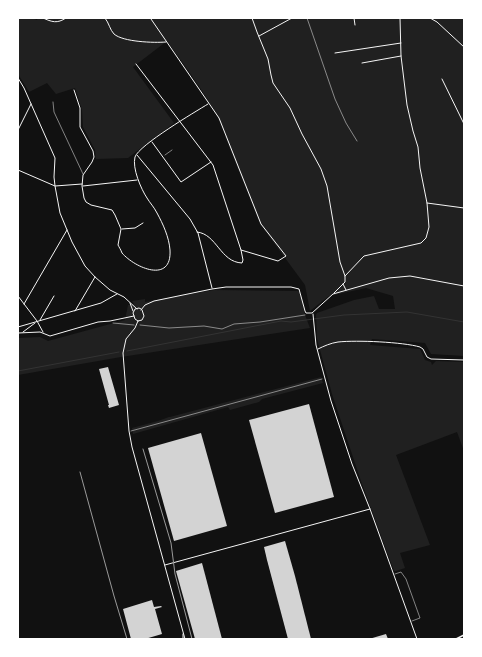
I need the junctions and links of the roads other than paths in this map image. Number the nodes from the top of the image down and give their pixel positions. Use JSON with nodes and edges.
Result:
{"nodes":[{"id":1,"x":43,"y":18,"type":"edge"},
{"id":2,"x":66,"y":18,"type":"edge"},
{"id":3,"x":105,"y":18,"type":"edge"},
{"id":4,"x":252,"y":18,"type":"edge"},
{"id":5,"x":292,"y":18,"type":"edge"},
{"id":6,"x":354,"y":18,"type":"edge"},
{"id":7,"x":400,"y":18,"type":"edge"},
{"id":8,"x":430,"y":18,"type":"edge"},
{"id":9,"x":151,"y":19,"type":"edge"},
{"id":10,"x":355,"y":24,"type":"dead end"},
{"id":11,"x":258,"y":36,"type":"junction"},
{"id":12,"x":167,"y":42,"type":"junction"},
{"id":13,"x":401,"y":42,"type":"junction"},
{"id":14,"x":464,"y":47,"type":"edge"},
{"id":15,"x":335,"y":54,"type":"dead end"},
{"id":16,"x":401,"y":56,"type":"junction"},
{"id":17,"x":362,"y":63,"type":"dead end"},
{"id":18,"x":136,"y":64,"type":"dead end"},
{"id":19,"x":18,"y":78,"type":"edge"},
{"id":20,"x":442,"y":79,"type":"dead end"},
{"id":21,"x":74,"y":90,"type":"dead end"},
{"id":22,"x":53,"y":102,"type":"dead end"},
{"id":23,"x":31,"y":104,"type":"junction"},
{"id":24,"x":208,"y":104,"type":"junction"},
{"id":25,"x":181,"y":122,"type":"junction"},
{"id":26,"x":464,"y":124,"type":"edge"},
{"id":27,"x":18,"y":130,"type":"edge"},
{"id":28,"x":152,"y":142,"type":"junction"},
{"id":29,"x":136,"y":154,"type":"junction"},
{"id":30,"x":212,"y":162,"type":"junction"},
{"id":31,"x":18,"y":170,"type":"edge"},
{"id":32,"x":84,"y":176,"type":"junction"},
{"id":33,"x":138,"y":180,"type":"junction"},
{"id":34,"x":82,"y":184,"type":"junction"},
{"id":35,"x":55,"y":186,"type":"junction"},
{"id":36,"x":82,"y":186,"type":"junction"},
{"id":37,"x":427,"y":203,"type":"junction"},
{"id":38,"x":464,"y":208,"type":"edge"},
{"id":39,"x":143,"y":222,"type":"dead end"},
{"id":40,"x":121,"y":229,"type":"junction"},
{"id":41,"x":67,"y":230,"type":"junction"},
{"id":42,"x":198,"y":232,"type":"junction"},
{"id":43,"x":241,"y":250,"type":"junction"},
{"id":44,"x":345,"y":276,"type":"junction"},
{"id":45,"x":95,"y":277,"type":"junction"},
{"id":46,"x":343,"y":284,"type":"junction"},
{"id":47,"x":464,"y":286,"type":"edge"},
{"id":48,"x":212,"y":289,"type":"junction"},
{"id":49,"x":346,"y":291,"type":"junction"},
{"id":50,"x":117,"y":294,"type":"junction"},
{"id":51,"x":333,"y":294,"type":"junction"},
{"id":52,"x":18,"y":296,"type":"edge"},
{"id":53,"x":54,"y":296,"type":"dead end"},
{"id":54,"x":128,"y":300,"type":"junction"},
{"id":55,"x":24,"y":304,"type":"junction"},
{"id":56,"x":137,"y":308,"type":"junction"},
{"id":57,"x":141,"y":310,"type":"junction"},
{"id":58,"x":75,"y":311,"type":"junction"},
{"id":59,"x":134,"y":312,"type":"junction"},
{"id":60,"x":312,"y":314,"type":"junction"},
{"id":61,"x":134,"y":316,"type":"junction"},
{"id":62,"x":37,"y":321,"type":"junction"},
{"id":63,"x":40,"y":321,"type":"junction"},
{"id":64,"x":138,"y":321,"type":"junction"},
{"id":65,"x":18,"y":327,"type":"edge"},
{"id":66,"x":18,"y":333,"type":"edge"},
{"id":67,"x":23,"y":333,"type":"junction"},
{"id":68,"x":43,"y":333,"type":"junction"},
{"id":69,"x":317,"y":350,"type":"junction"},
{"id":70,"x":464,"y":360,"type":"edge"},
{"id":71,"x":370,"y":509,"type":"junction"},
{"id":72,"x":164,"y":565,"type":"junction"},
{"id":73,"x":394,"y":575,"type":"junction"},
{"id":74,"x":411,"y":621,"type":"junction"},
{"id":75,"x":464,"y":635,"type":"edge"},
{"id":76,"x":184,"y":639,"type":"edge"},
{"id":77,"x":417,"y":639,"type":"edge"},
{"id":78,"x":457,"y":639,"type":"edge"}],
"edges":[{"from":1,"to":2,"type":"street"},
{"from":3,"to":12,"type":"street"},
{"from":4,"to":11,"type":"street"},
{"from":5,"to":11,"type":"street"},
{"from":6,"to":10,"type":"street"},
{"from":7,"to":13,"type":"street"},
{"from":8,"to":14,"type":"street"},
{"from":9,"to":12,"type":"street"},
{"from":11,"to":44,"type":"street"},
{"from":12,"to":24,"type":"street"},
{"from":13,"to":15,"type":"street"},
{"from":13,"to":16,"type":"street"},
{"from":16,"to":17,"type":"street"},
{"from":16,"to":37,"type":"street"},
{"from":18,"to":25,"type":"street"},
{"from":19,"to":23,"type":"street"},
{"from":20,"to":26,"type":"street"},
{"from":21,"to":32,"type":"street"},
{"from":22,"to":32,"type":"lane"},
{"from":23,"to":27,"type":"street"},
{"from":23,"to":35,"type":"street"},
{"from":24,"to":25,"type":"street"},
{"from":24,"to":43,"type":"street"},
{"from":25,"to":28,"type":"street"},
{"from":25,"to":30,"type":"street"},
{"from":28,"to":29,"type":"street"},
{"from":28,"to":30,"type":"street"},
{"from":29,"to":33,"type":"street"},
{"from":29,"to":42,"type":"street"},
{"from":30,"to":43,"type":"street"},
{"from":31,"to":35,"type":"street"},
{"from":32,"to":34,"type":"street"},
{"from":33,"to":36,"type":"street"},
{"from":33,"to":40,"type":"street"},
{"from":34,"to":35,"type":"street"},
{"from":34,"to":36,"type":"street"},
{"from":35,"to":41,"type":"street"},
{"from":36,"to":40,"type":"street"},
{"from":37,"to":38,"type":"street"},
{"from":37,"to":44,"type":"street"},
{"from":39,"to":40,"type":"street"},
{"from":41,"to":45,"type":"street"},
{"from":41,"to":55,"type":"street"},
{"from":42,"to":43,"type":"street"},
{"from":42,"to":48,"type":"street"},
{"from":44,"to":46,"type":"street"},
{"from":45,"to":50,"type":"street"},
{"from":45,"to":58,"type":"street"},
{"from":46,"to":49,"type":"street"},
{"from":46,"to":51,"type":"street"},
{"from":47,"to":49,"type":"street"},
{"from":48,"to":57,"type":"street"},
{"from":48,"to":60,"type":"street"},
{"from":49,"to":51,"type":"street"},
{"from":50,"to":54,"type":"street"},
{"from":50,"to":58,"type":"street"},
{"from":51,"to":60,"type":"street"},
{"from":52,"to":55,"type":"street"},
{"from":53,"to":63,"type":"street"},
{"from":54,"to":56,"type":"street"},
{"from":54,"to":59,"type":"street"},
{"from":55,"to":62,"type":"street"},
{"from":56,"to":57,"type":"street"},
{"from":56,"to":59,"type":"street"},
{"from":57,"to":64,"type":"street"},
{"from":58,"to":63,"type":"street"},
{"from":59,"to":61,"type":"street"},
{"from":60,"to":69,"type":"street"},
{"from":61,"to":64,"type":"street"},
{"from":61,"to":68,"type":"street"},
{"from":62,"to":63,"type":"street"},
{"from":62,"to":65,"type":"street"},
{"from":62,"to":67,"type":"street"},
{"from":62,"to":68,"type":"street"},
{"from":64,"to":72,"type":"street"},
{"from":66,"to":67,"type":"street"},
{"from":67,"to":68,"type":"street"},
{"from":69,"to":70,"type":"street"},
{"from":69,"to":71,"type":"street"},
{"from":71,"to":72,"type":"street"},
{"from":71,"to":73,"type":"street"},
{"from":72,"to":76,"type":"street"},
{"from":73,"to":74,"type":"street"},
{"from":73,"to":74,"type":"lane"},
{"from":74,"to":77,"type":"street"},
{"from":75,"to":78,"type":"street"}]}
